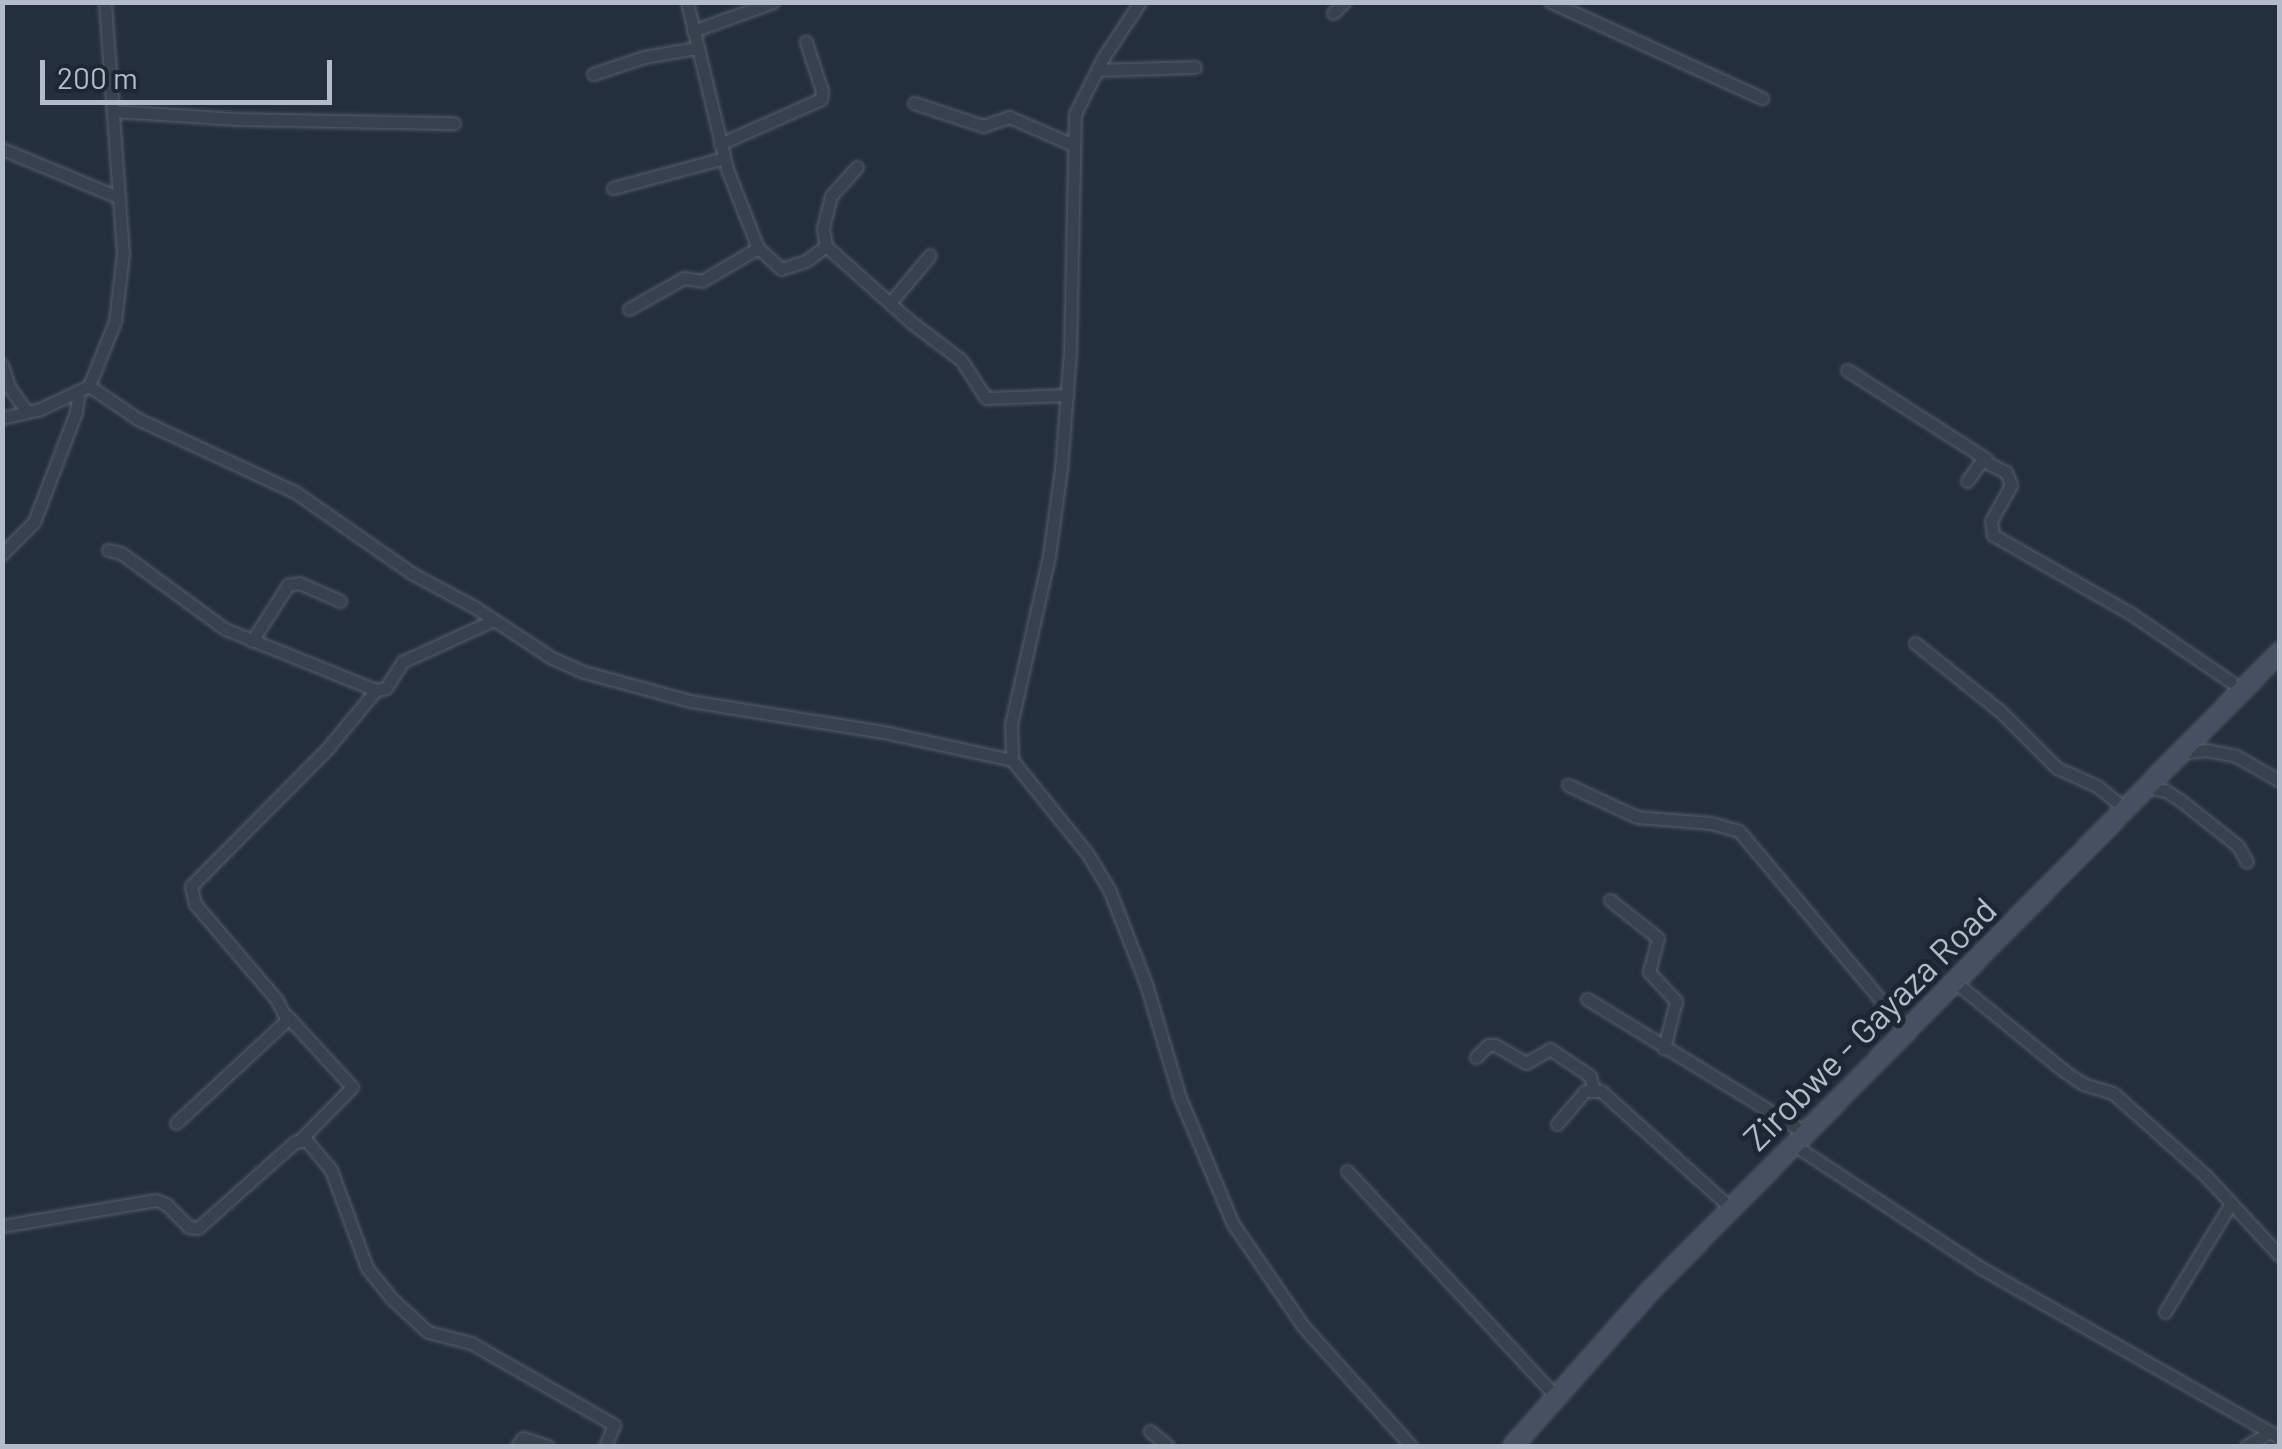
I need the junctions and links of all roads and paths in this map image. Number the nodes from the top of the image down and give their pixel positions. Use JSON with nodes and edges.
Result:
{"nodes":[{"id":1,"x":105,"y":2,"type":"edge"},
{"id":2,"x":686,"y":2,"type":"edge"},
{"id":3,"x":773,"y":2,"type":"edge"},
{"id":4,"x":1140,"y":2,"type":"edge"},
{"id":5,"x":1344,"y":2,"type":"edge"},
{"id":6,"x":1551,"y":2,"type":"edge"},
{"id":7,"x":1332,"y":13,"type":"dead end"},
{"id":8,"x":692,"y":31,"type":"junction"},
{"id":9,"x":806,"y":42,"type":"dead end"},
{"id":10,"x":696,"y":48,"type":"junction"},
{"id":11,"x":1195,"y":66,"type":"dead end"},
{"id":12,"x":1097,"y":70,"type":"junction"},
{"id":13,"x":593,"y":74,"type":"dead end"},
{"id":14,"x":1762,"y":98,"type":"dead end"},
{"id":15,"x":914,"y":102,"type":"dead end"},
{"id":16,"x":114,"y":111,"type":"junction"},
{"id":17,"x":454,"y":123,"type":"dead end"},
{"id":18,"x":720,"y":144,"type":"junction"},
{"id":19,"x":1071,"y":144,"type":"junction"},
{"id":20,"x":2,"y":149,"type":"edge"},
{"id":21,"x":724,"y":158,"type":"junction"},
{"id":22,"x":856,"y":166,"type":"dead end"},
{"id":23,"x":613,"y":188,"type":"dead end"},
{"id":24,"x":118,"y":198,"type":"junction"},
{"id":25,"x":826,"y":246,"type":"junction"},
{"id":26,"x":758,"y":248,"type":"junction"},
{"id":27,"x":930,"y":255,"type":"dead end"},
{"id":28,"x":890,"y":304,"type":"junction"},
{"id":29,"x":629,"y":309,"type":"dead end"},
{"id":30,"x":2,"y":365,"type":"edge"},
{"id":31,"x":1848,"y":370,"type":"dead end"},
{"id":32,"x":84,"y":388,"type":"junction"},
{"id":33,"x":1067,"y":395,"type":"junction"},
{"id":34,"x":27,"y":412,"type":"junction"},
{"id":35,"x":2,"y":418,"type":"edge"},
{"id":36,"x":1986,"y":460,"type":"junction"},
{"id":37,"x":1966,"y":480,"type":"dead end"},
{"id":38,"x":108,"y":550,"type":"dead end"},
{"id":39,"x":2,"y":554,"type":"edge"},
{"id":40,"x":340,"y":601,"type":"dead end"},
{"id":41,"x":494,"y":620,"type":"junction"},
{"id":42,"x":252,"y":641,"type":"junction"},
{"id":43,"x":1914,"y":643,"type":"dead end"},
{"id":44,"x":2280,"y":652,"type":"edge"},
{"id":45,"x":2231,"y":682,"type":"dead end"},
{"id":46,"x":376,"y":690,"type":"junction"},
{"id":47,"x":2179,"y":754,"type":"junction"},
{"id":48,"x":1012,"y":760,"type":"junction"},
{"id":49,"x":2280,"y":782,"type":"edge"},
{"id":50,"x":1568,"y":786,"type":"dead end"},
{"id":51,"x":2146,"y":787,"type":"junction"},
{"id":52,"x":2125,"y":809,"type":"junction"},
{"id":53,"x":2247,"y":862,"type":"dead end"},
{"id":54,"x":1610,"y":900,"type":"dead end"},
{"id":55,"x":1954,"y":982,"type":"junction"},
{"id":56,"x":1587,"y":999,"type":"dead end"},
{"id":57,"x":288,"y":1016,"type":"junction"},
{"id":58,"x":1906,"y":1030,"type":"junction"},
{"id":59,"x":1664,"y":1048,"type":"junction"},
{"id":60,"x":1476,"y":1057,"type":"dead end"},
{"id":61,"x":1593,"y":1088,"type":"junction"},
{"id":62,"x":176,"y":1123,"type":"dead end"},
{"id":63,"x":1557,"y":1124,"type":"dead end"},
{"id":64,"x":1800,"y":1139,"type":"junction"},
{"id":65,"x":301,"y":1140,"type":"junction"},
{"id":66,"x":1347,"y":1171,"type":"dead end"},
{"id":67,"x":2230,"y":1205,"type":"junction"},
{"id":68,"x":1731,"y":1208,"type":"junction"},
{"id":69,"x":2,"y":1226,"type":"edge"},
{"id":70,"x":2280,"y":1256,"type":"edge"},
{"id":71,"x":2165,"y":1312,"type":"dead end"},
{"id":72,"x":1555,"y":1396,"type":"junction"},
{"id":73,"x":1150,"y":1432,"type":"dead end"},
{"id":74,"x":2275,"y":1435,"type":"edge"},
{"id":75,"x":516,"y":1446,"type":"edge"},
{"id":76,"x":548,"y":1446,"type":"edge"},
{"id":77,"x":605,"y":1446,"type":"edge"},
{"id":78,"x":1168,"y":1446,"type":"edge"},
{"id":79,"x":1411,"y":1446,"type":"edge"},
{"id":80,"x":1512,"y":1446,"type":"edge"},
{"id":81,"x":2246,"y":1446,"type":"edge"}],
"edges":[{"from":1,"to":16,"type":"street"},
{"from":2,"to":8,"type":"street"},
{"from":3,"to":8,"type":"street"},
{"from":4,"to":12,"type":"street"},
{"from":5,"to":7,"type":"street"},
{"from":6,"to":14,"type":"street"},
{"from":8,"to":10,"type":"street"},
{"from":9,"to":18,"type":"street"},
{"from":10,"to":13,"type":"street"},
{"from":10,"to":18,"type":"street"},
{"from":11,"to":12,"type":"street"},
{"from":12,"to":19,"type":"street"},
{"from":15,"to":19,"type":"street"},
{"from":16,"to":17,"type":"street"},
{"from":16,"to":24,"type":"street"},
{"from":18,"to":21,"type":"street"},
{"from":19,"to":33,"type":"street"},
{"from":20,"to":24,"type":"street"},
{"from":21,"to":23,"type":"street"},
{"from":21,"to":26,"type":"street"},
{"from":22,"to":25,"type":"street"},
{"from":24,"to":32,"type":"street"},
{"from":25,"to":26,"type":"street"},
{"from":25,"to":28,"type":"street"},
{"from":26,"to":29,"type":"street"},
{"from":27,"to":28,"type":"street"},
{"from":28,"to":33,"type":"street"},
{"from":30,"to":34,"type":"street"},
{"from":31,"to":36,"type":"street"},
{"from":32,"to":34,"type":"street"},
{"from":32,"to":39,"type":"street"},
{"from":32,"to":41,"type":"street"},
{"from":33,"to":48,"type":"street"},
{"from":34,"to":35,"type":"street"},
{"from":36,"to":37,"type":"street"},
{"from":36,"to":45,"type":"street"},
{"from":38,"to":42,"type":"street"},
{"from":40,"to":42,"type":"street"},
{"from":41,"to":46,"type":"street"},
{"from":41,"to":48,"type":"street"},
{"from":42,"to":46,"type":"street"},
{"from":43,"to":52,"type":"street"},
{"from":44,"to":47,"type":"street","name":"Zirobwe - Gayaza Road"},
{"from":46,"to":57,"type":"street"},
{"from":47,"to":49,"type":"street"},
{"from":47,"to":51,"type":"street","name":"Zirobwe - Gayaza Road"},
{"from":48,"to":79,"type":"street"},
{"from":50,"to":58,"type":"street"},
{"from":51,"to":52,"type":"street","name":"Zirobwe - Gayaza Road"},
{"from":51,"to":53,"type":"street"},
{"from":52,"to":55,"type":"street","name":"Zirobwe - Gayaza Road"},
{"from":54,"to":59,"type":"street"},
{"from":55,"to":58,"type":"street","name":"Zirobwe - Gayaza Road"},
{"from":55,"to":67,"type":"street"},
{"from":56,"to":59,"type":"street"},
{"from":57,"to":62,"type":"street"},
{"from":57,"to":65,"type":"street"},
{"from":58,"to":64,"type":"street","name":"Zirobwe - Gayaza Road"},
{"from":59,"to":64,"type":"street"},
{"from":60,"to":61,"type":"street"},
{"from":61,"to":63,"type":"street"},
{"from":61,"to":68,"type":"street"},
{"from":64,"to":68,"type":"street","name":"Zirobwe - Gayaza Road"},
{"from":64,"to":74,"type":"street"},
{"from":65,"to":69,"type":"street"},
{"from":65,"to":77,"type":"street"},
{"from":66,"to":72,"type":"street"},
{"from":67,"to":70,"type":"street"},
{"from":67,"to":71,"type":"street"},
{"from":68,"to":72,"type":"street","name":"Zirobwe - Gayaza Road"},
{"from":72,"to":80,"type":"street","name":"Zirobwe - Gayaza Road"},
{"from":73,"to":78,"type":"street"},
{"from":74,"to":81,"type":"street"},
{"from":75,"to":76,"type":"street"}]}
